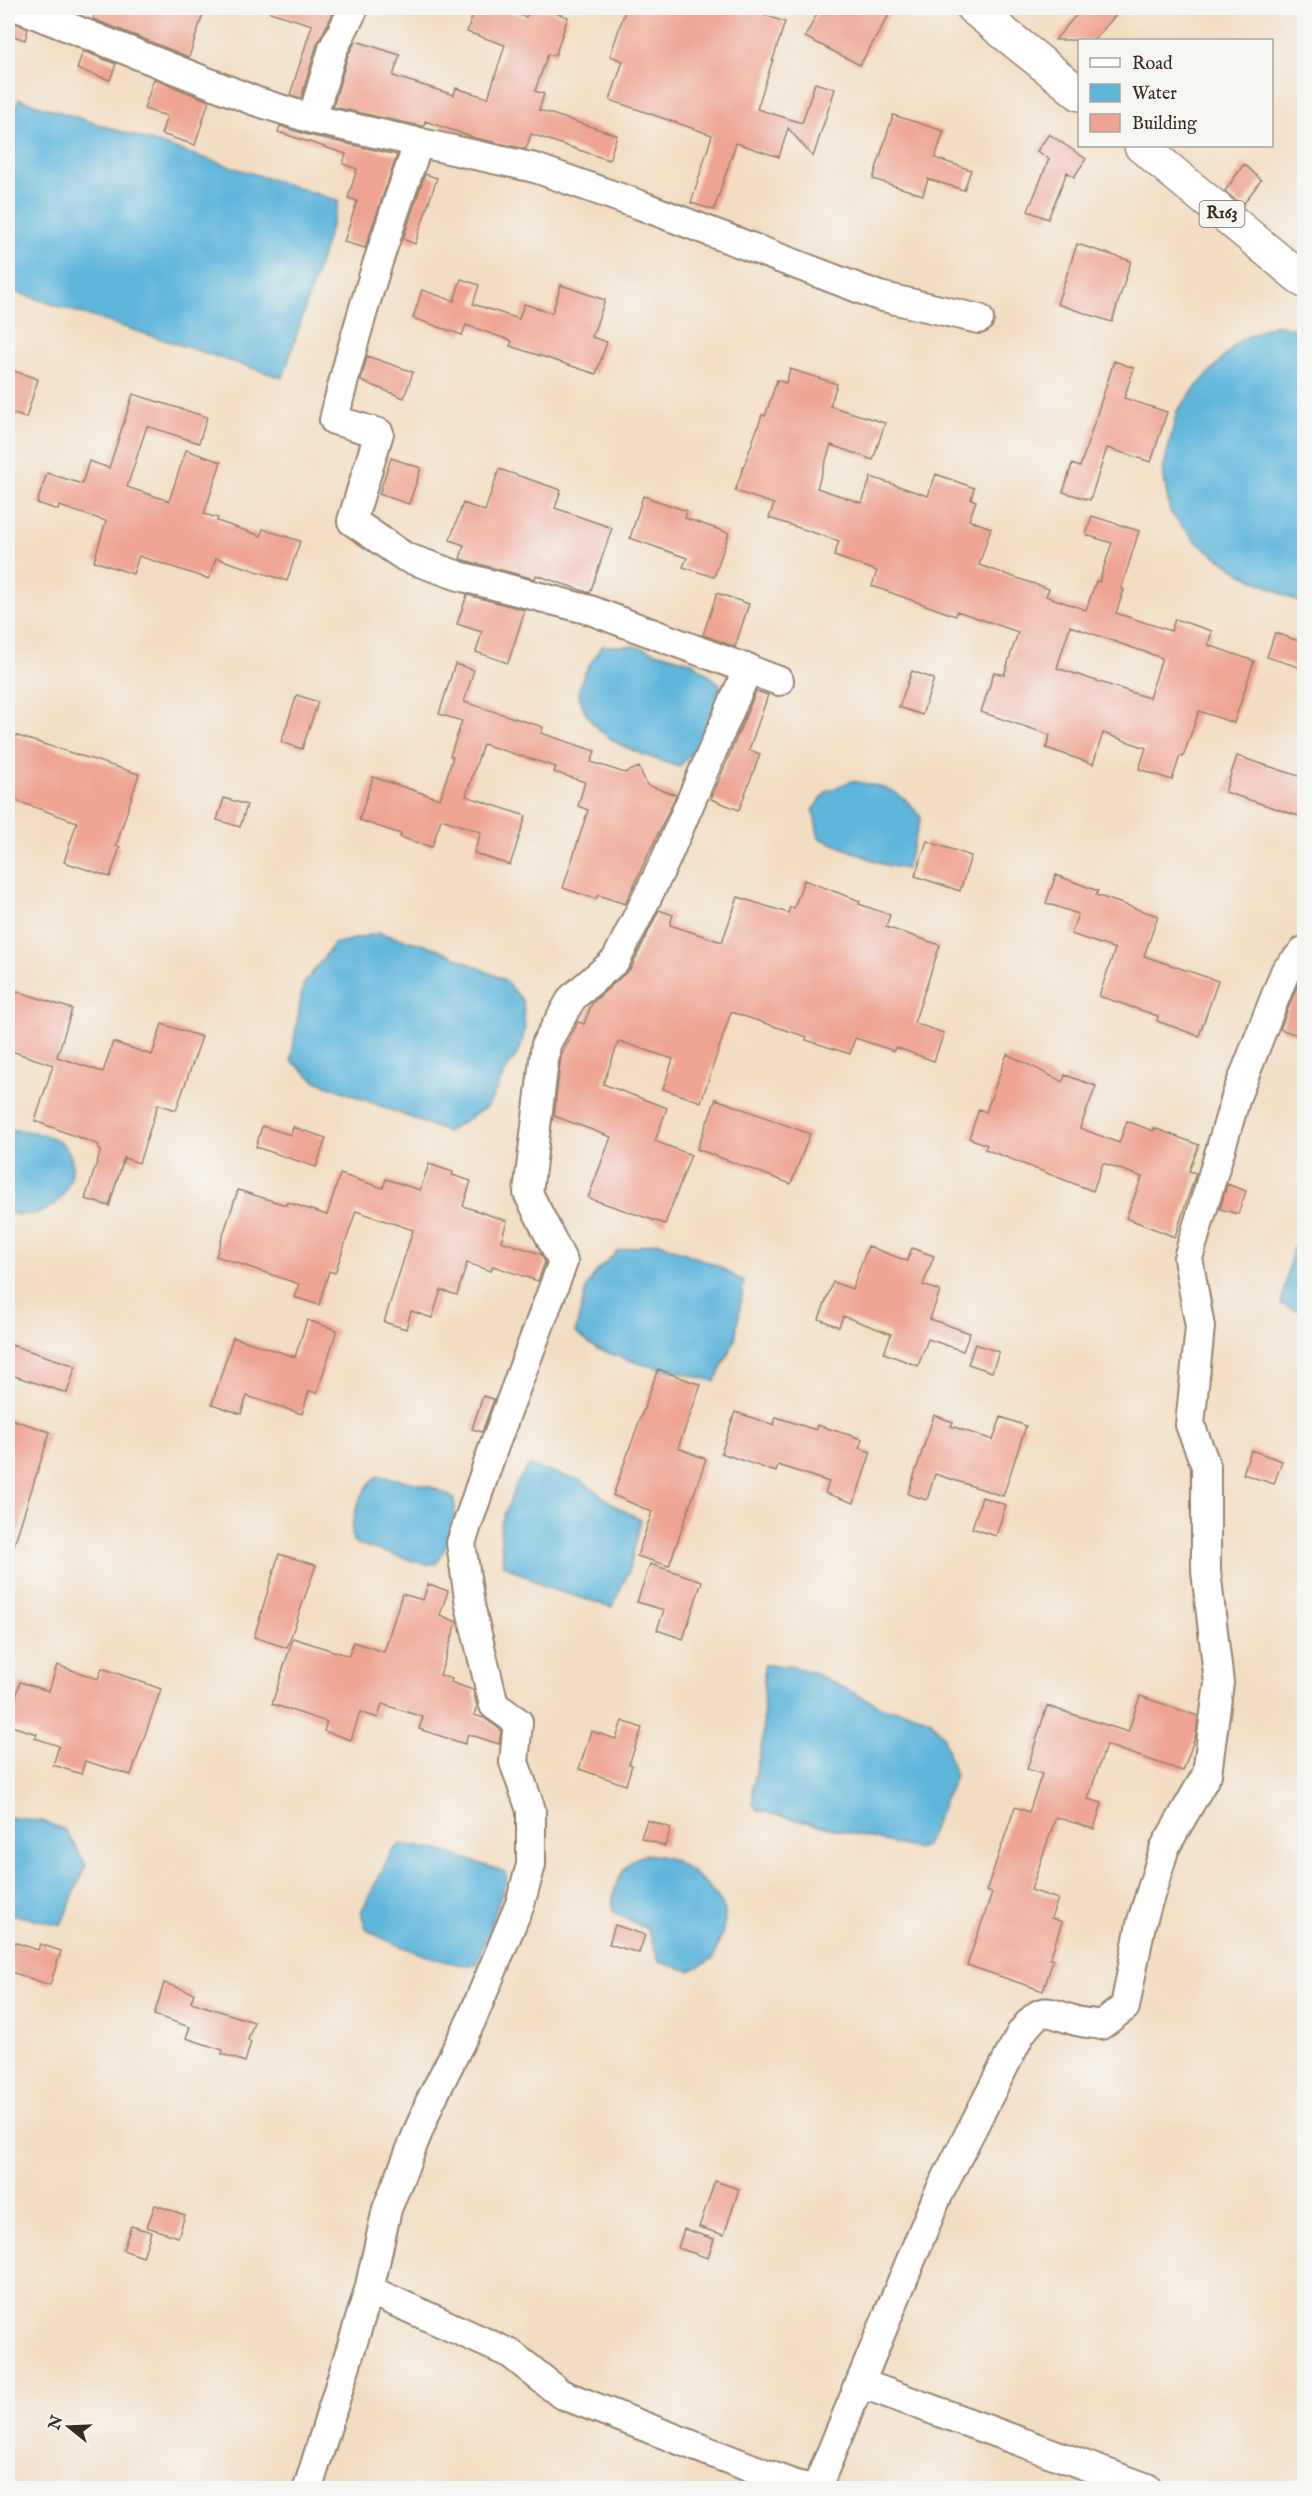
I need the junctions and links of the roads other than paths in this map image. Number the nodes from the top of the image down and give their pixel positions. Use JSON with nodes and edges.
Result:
{"nodes":[{"id":1,"x":20,"y":8,"type":"edge"},
{"id":2,"x":354,"y":8,"type":"edge"},
{"id":3,"x":973,"y":8,"type":"edge"},
{"id":4,"x":1078,"y":92,"type":"edge"},
{"id":5,"x":312,"y":119,"type":"junction"},
{"id":6,"x":419,"y":142,"type":"junction"},
{"id":7,"x":1142,"y":147,"type":"edge"},
{"id":8,"x":1305,"y":281,"type":"edge"},
{"id":9,"x":979,"y":319,"type":"dead end"},
{"id":10,"x":748,"y":668,"type":"junction"},
{"id":11,"x":779,"y":681,"type":"dead end"},
{"id":12,"x":1305,"y":951,"type":"edge"},
{"id":13,"x":369,"y":2290,"type":"junction"},
{"id":14,"x":856,"y":2390,"type":"junction"},
{"id":15,"x":308,"y":2488,"type":"edge"},
{"id":16,"x":1147,"y":2488,"type":"edge"}],
"edges":[{"from":1,"to":5,"type":"street"},
{"from":2,"to":5,"type":"street"},
{"from":3,"to":4,"type":"main road"},
{"from":5,"to":6,"type":"street"},
{"from":6,"to":9,"type":"street"},
{"from":6,"to":10,"type":"street"},
{"from":7,"to":8,"type":"main road","number":"R163"},
{"from":10,"to":11,"type":"street"},
{"from":10,"to":13,"type":"street"},
{"from":12,"to":14,"type":"street"},
{"from":13,"to":14,"type":"street"},
{"from":13,"to":15,"type":"street"},
{"from":14,"to":16,"type":"street"}]}
